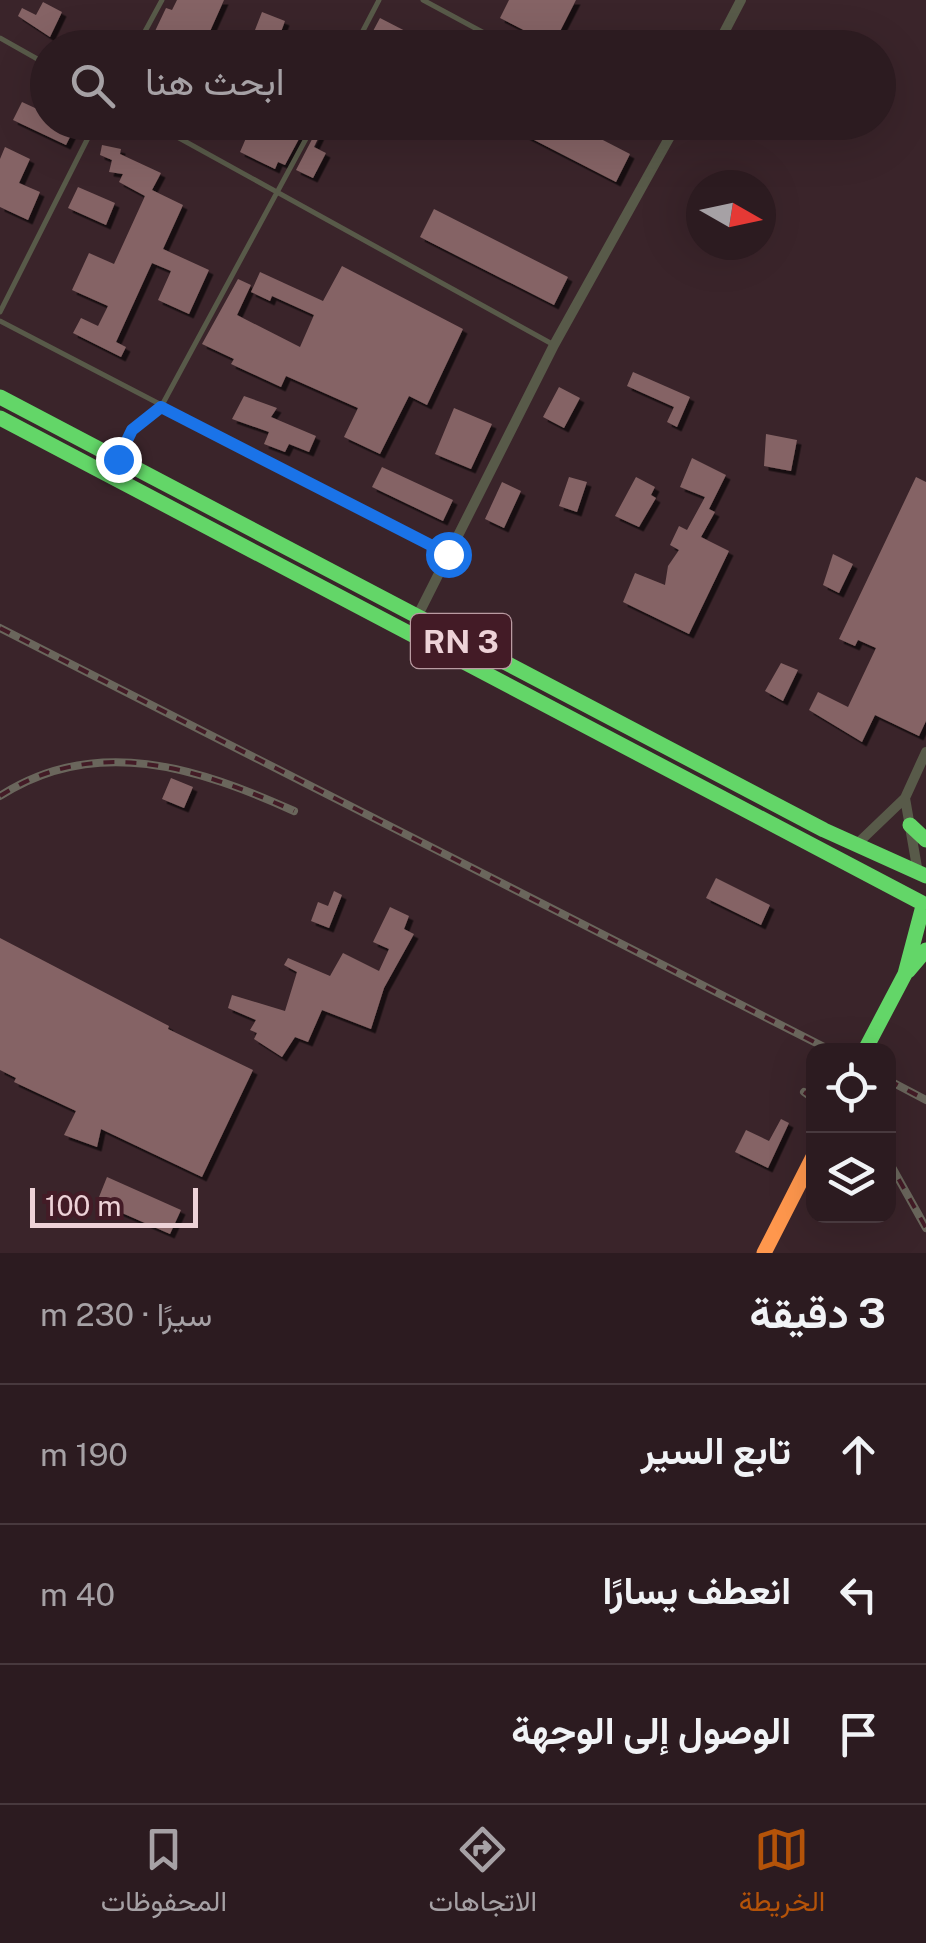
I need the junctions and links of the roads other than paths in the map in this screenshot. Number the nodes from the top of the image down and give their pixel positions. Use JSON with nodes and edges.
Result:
{"nodes":[{"id":1,"x":162,"y":0,"type":"edge"},
{"id":2,"x":379,"y":0,"type":"edge"},
{"id":3,"x":424,"y":0,"type":"edge"},
{"id":4,"x":741,"y":0,"type":"edge"},
{"id":5,"x":146,"y":30,"type":"edge"},
{"id":6,"x":363,"y":30,"type":"edge"},
{"id":7,"x":479,"y":30,"type":"edge"},
{"id":8,"x":725,"y":30,"type":"edge"},
{"id":9,"x":0,"y":38,"type":"edge"},
{"id":10,"x":30,"y":55,"type":"edge"},
{"id":11,"x":87,"y":140,"type":"edge"},
{"id":12,"x":181,"y":140,"type":"edge"},
{"id":13,"x":306,"y":140,"type":"edge"},
{"id":14,"x":668,"y":140,"type":"edge"},
{"id":15,"x":277,"y":195,"type":"junction"},
{"id":16,"x":0,"y":312,"type":"edge"},
{"id":17,"x":0,"y":321,"type":"edge"},
{"id":18,"x":554,"y":345,"type":"junction"},
{"id":19,"x":0,"y":398,"type":"edge"},
{"id":20,"x":161,"y":407,"type":"junction"},
{"id":21,"x":0,"y":418,"type":"edge"},
{"id":22,"x":118,"y":459,"type":"junction"},
{"id":23,"x":448,"y":554,"type":"junction"},
{"id":24,"x":416,"y":618,"type":"junction"},
{"id":25,"x":926,"y":752,"type":"edge"},
{"id":26,"x":905,"y":798,"type":"junction"},
{"id":27,"x":910,"y":825,"type":"junction"},
{"id":28,"x":926,"y":840,"type":"edge"},
{"id":29,"x":856,"y":845,"type":"junction"},
{"id":30,"x":922,"y":875,"type":"edge"},
{"id":31,"x":924,"y":903,"type":"edge"},
{"id":32,"x":926,"y":950,"type":"edge"},
{"id":33,"x":905,"y":974,"type":"junction"},
{"id":34,"x":870,"y":1043,"type":"edge"},
{"id":35,"x":806,"y":1170,"type":"edge"},
{"id":36,"x":764,"y":1253,"type":"edge"}],
"edges":[{"from":1,"to":5,"type":"lane"},
{"from":2,"to":6,"type":"lane"},
{"from":3,"to":7,"type":"lane"},
{"from":4,"to":8,"type":"street"},
{"from":9,"to":10,"type":"lane"},
{"from":11,"to":16,"type":"lane"},
{"from":12,"to":15,"type":"lane"},
{"from":13,"to":15,"type":"lane"},
{"from":14,"to":18,"type":"street"},
{"from":15,"to":18,"type":"lane"},
{"from":15,"to":20,"type":"lane"},
{"from":17,"to":20,"type":"lane"},
{"from":18,"to":23,"type":"street"},
{"from":19,"to":22,"type":"main road","number":"RN 3"},
{"from":20,"to":22,"type":"lane"},
{"from":20,"to":23,"type":"lane"},
{"from":21,"to":31,"type":"main road","number":"RN 3"},
{"from":22,"to":24,"type":"main road","number":"RN 3"},
{"from":23,"to":24,"type":"street"},
{"from":24,"to":29,"type":"main road","number":"RN 3"},
{"from":25,"to":26,"type":"street"},
{"from":26,"to":27,"type":"street"},
{"from":26,"to":29,"type":"street"},
{"from":27,"to":28,"type":"main road"},
{"from":27,"to":30,"type":"street"},
{"from":29,"to":30,"type":"main road","number":"RN 3"},
{"from":31,"to":33,"type":"main road"},
{"from":32,"to":33,"type":"main road"},
{"from":33,"to":34,"type":"main road"},
{"from":35,"to":36,"type":"main road"}]}
